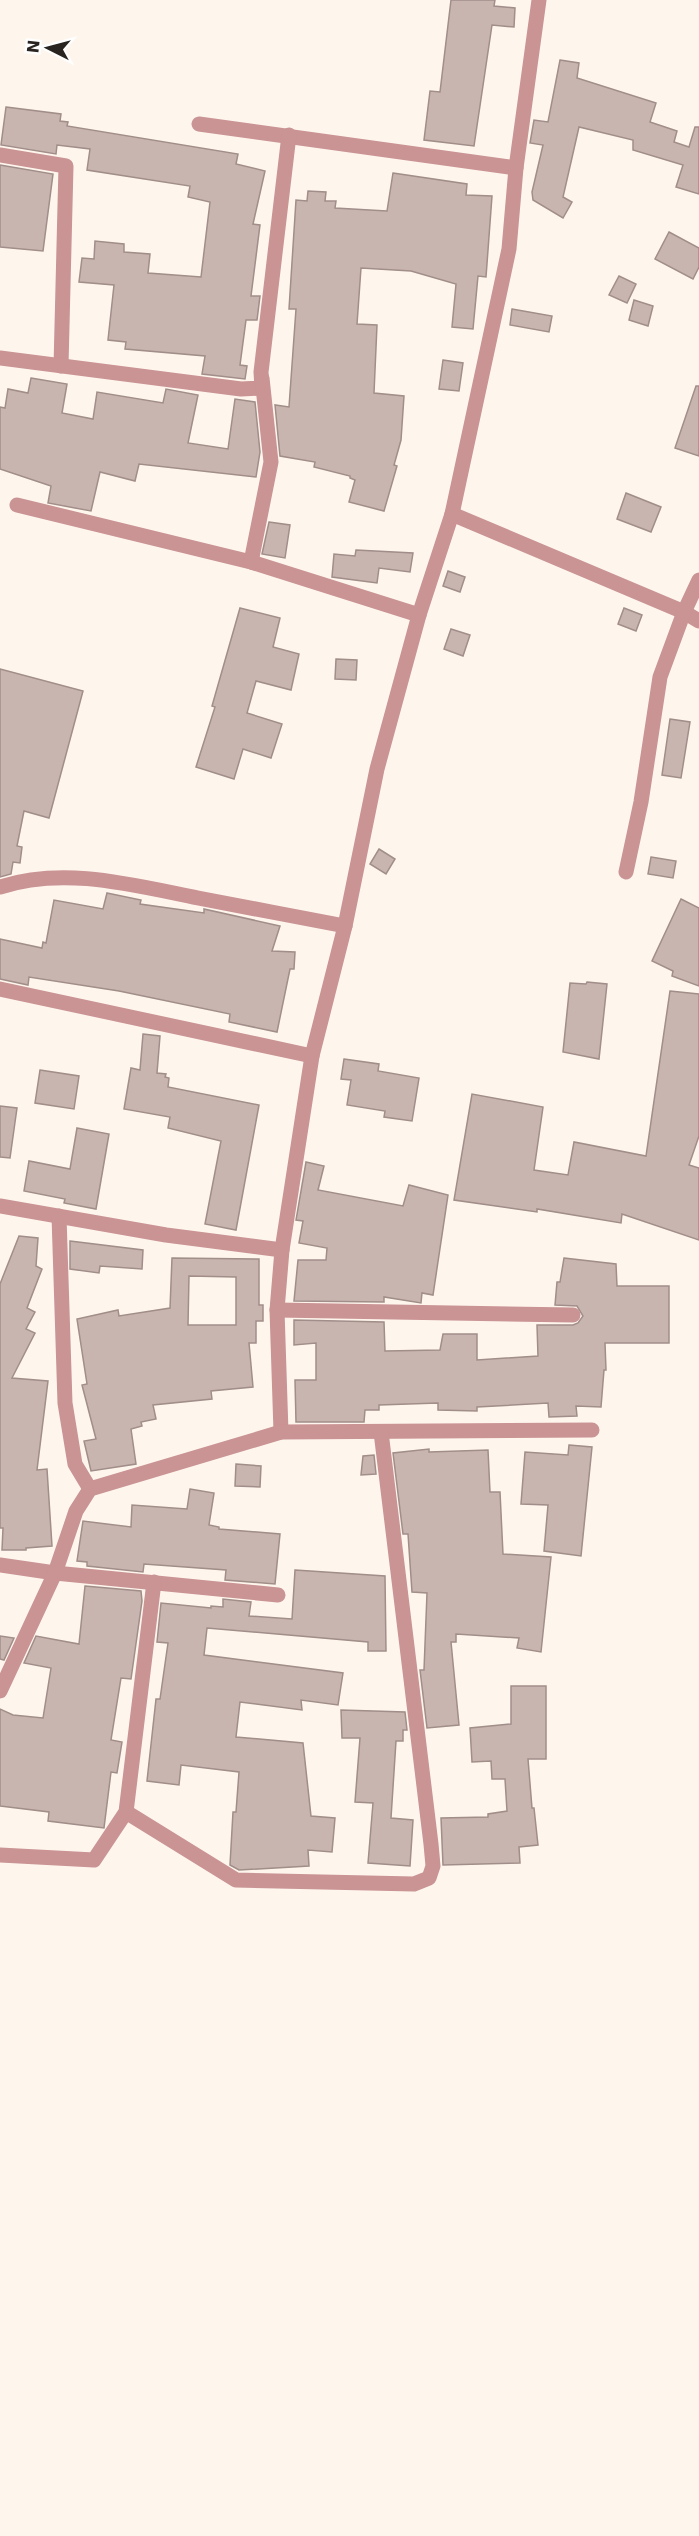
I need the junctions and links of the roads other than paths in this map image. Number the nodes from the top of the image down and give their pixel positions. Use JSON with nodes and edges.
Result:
{"nodes":[{"id":1,"x":539,"y":0,"type":"edge"},
{"id":2,"x":199,"y":124,"type":"dead end"},
{"id":3,"x":289,"y":135,"type":"junction"},
{"id":4,"x":0,"y":155,"type":"edge"},
{"id":5,"x":516,"y":168,"type":"junction"},
{"id":6,"x":0,"y":358,"type":"edge"},
{"id":7,"x":61,"y":366,"type":"junction"},
{"id":8,"x":261,"y":372,"type":"junction"},
{"id":9,"x":17,"y":506,"type":"dead end"},
{"id":10,"x":452,"y":514,"type":"junction"},
{"id":11,"x":251,"y":562,"type":"junction"},
{"id":12,"x":699,"y":580,"type":"edge"},
{"id":13,"x":684,"y":612,"type":"junction"},
{"id":14,"x":419,"y":615,"type":"junction"},
{"id":15,"x":699,"y":621,"type":"edge"},
{"id":16,"x":626,"y":872,"type":"dead end"},
{"id":17,"x":0,"y":887,"type":"edge"},
{"id":18,"x":345,"y":926,"type":"junction"},
{"id":19,"x":0,"y":989,"type":"edge"},
{"id":20,"x":312,"y":1056,"type":"junction"},
{"id":21,"x":0,"y":1206,"type":"edge"},
{"id":22,"x":59,"y":1216,"type":"junction"},
{"id":23,"x":282,"y":1250,"type":"junction"},
{"id":24,"x":277,"y":1310,"type":"junction"},
{"id":25,"x":573,"y":1315,"type":"dead end"},
{"id":26,"x":592,"y":1430,"type":"dead end"},
{"id":27,"x":281,"y":1432,"type":"junction"},
{"id":28,"x":381,"y":1432,"type":"junction"},
{"id":29,"x":90,"y":1489,"type":"junction"},
{"id":30,"x":0,"y":1565,"type":"edge"},
{"id":31,"x":56,"y":1574,"type":"junction"},
{"id":32,"x":154,"y":1582,"type":"junction"},
{"id":33,"x":278,"y":1595,"type":"dead end"},
{"id":34,"x":0,"y":1691,"type":"edge"},
{"id":35,"x":126,"y":1812,"type":"junction"},
{"id":36,"x":0,"y":1855,"type":"edge"}],
"edges":[{"from":1,"to":5,"type":"street"},
{"from":2,"to":3,"type":"street"},
{"from":3,"to":5,"type":"street"},
{"from":3,"to":8,"type":"street"},
{"from":4,"to":7,"type":"street"},
{"from":5,"to":10,"type":"street"},
{"from":6,"to":7,"type":"street"},
{"from":7,"to":8,"type":"street"},
{"from":8,"to":11,"type":"street"},
{"from":9,"to":11,"type":"street"},
{"from":10,"to":13,"type":"street"},
{"from":10,"to":14,"type":"street"},
{"from":11,"to":14,"type":"street"},
{"from":12,"to":13,"type":"street"},
{"from":13,"to":15,"type":"street"},
{"from":13,"to":16,"type":"street"},
{"from":14,"to":18,"type":"street"},
{"from":17,"to":18,"type":"street"},
{"from":18,"to":20,"type":"street"},
{"from":19,"to":20,"type":"street"},
{"from":20,"to":23,"type":"street"},
{"from":21,"to":22,"type":"street"},
{"from":22,"to":23,"type":"street"},
{"from":22,"to":29,"type":"street"},
{"from":23,"to":24,"type":"street"},
{"from":24,"to":25,"type":"street"},
{"from":24,"to":27,"type":"street"},
{"from":26,"to":28,"type":"street"},
{"from":27,"to":28,"type":"street"},
{"from":27,"to":29,"type":"street"},
{"from":28,"to":35,"type":"street"},
{"from":29,"to":31,"type":"street"},
{"from":30,"to":31,"type":"street"},
{"from":31,"to":32,"type":"street"},
{"from":31,"to":34,"type":"street"},
{"from":32,"to":33,"type":"street"},
{"from":32,"to":35,"type":"street"},
{"from":35,"to":36,"type":"street"}]}
